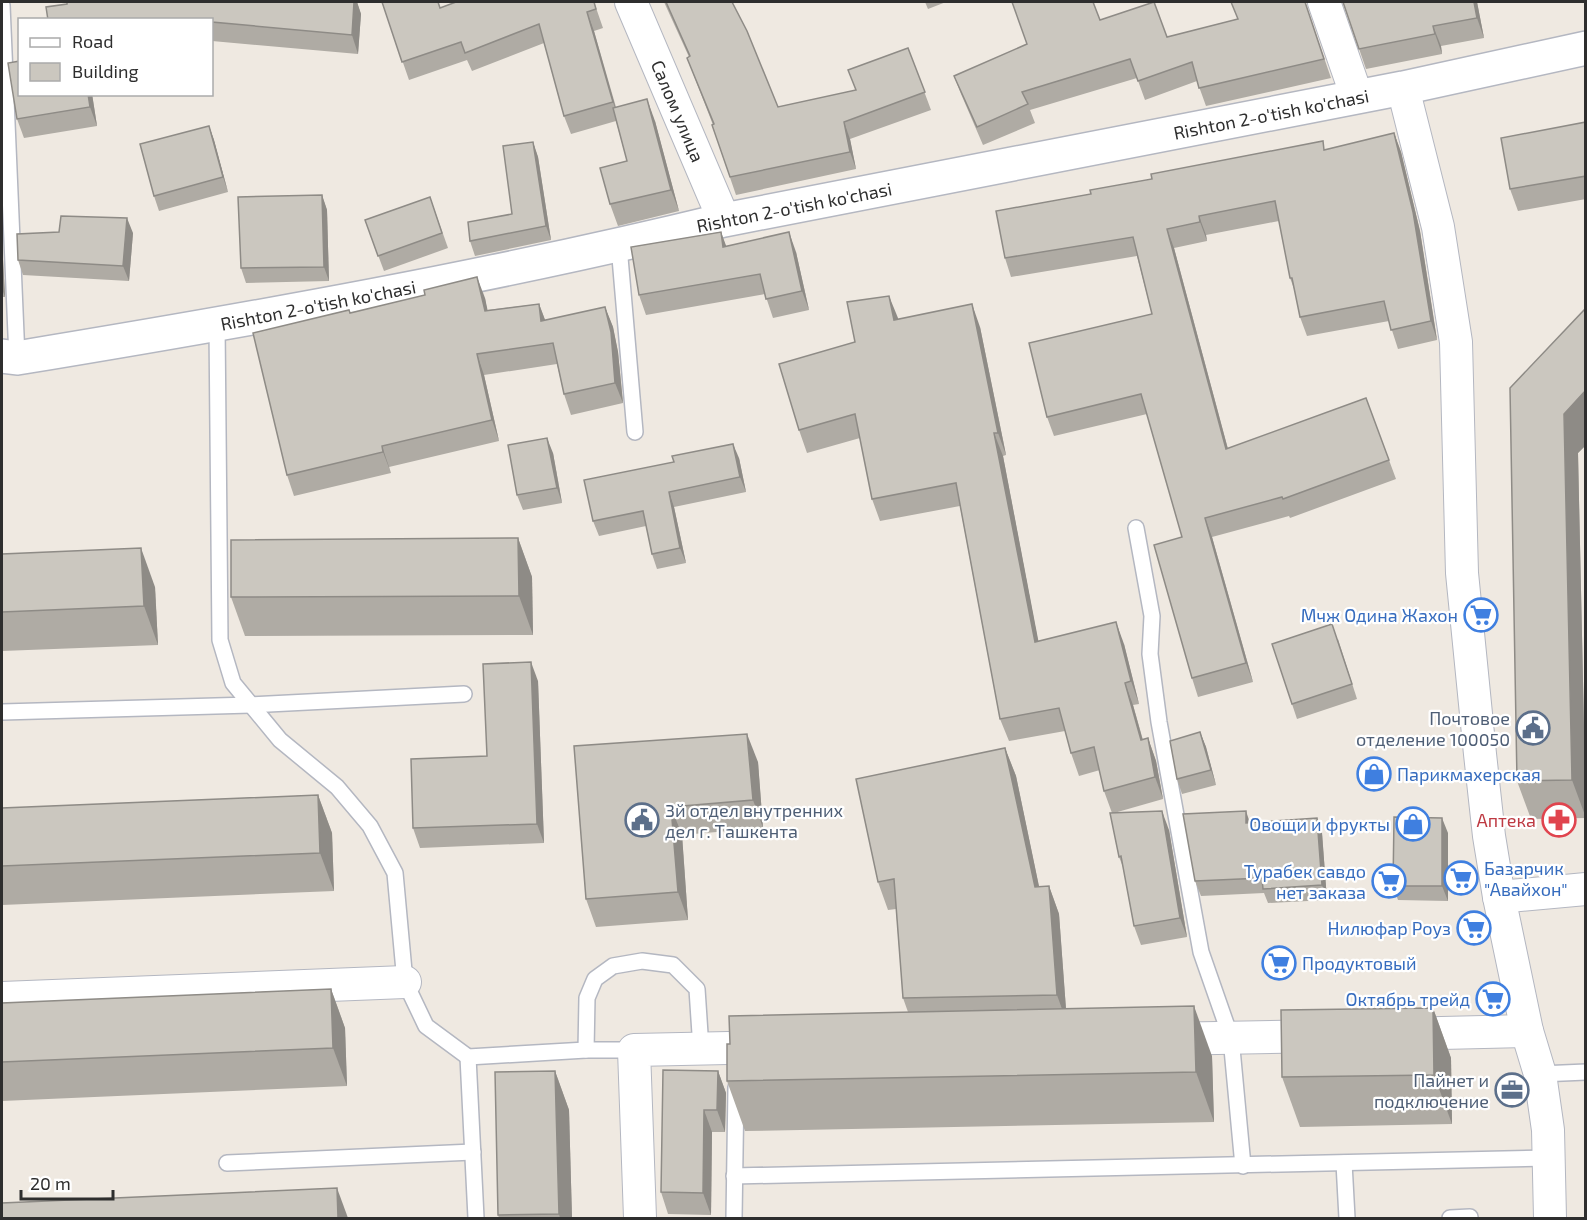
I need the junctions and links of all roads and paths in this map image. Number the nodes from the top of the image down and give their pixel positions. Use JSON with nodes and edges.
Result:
{"nodes":[{"id":1,"x":631,"y":2,"type":"edge"},
{"id":2,"x":1324,"y":2,"type":"edge"},
{"id":3,"x":2,"y":5,"type":"edge"},
{"id":4,"x":1586,"y":48,"type":"edge"},
{"id":5,"x":1402,"y":88,"type":"junction"},
{"id":6,"x":1357,"y":97,"type":"junction"},
{"id":7,"x":724,"y":220,"type":"junction"},
{"id":8,"x":619,"y":246,"type":"junction"},
{"id":9,"x":217,"y":325,"type":"junction"},
{"id":10,"x":9,"y":357,"type":"edge"},
{"id":11,"x":635,"y":432,"type":"dead end"},
{"id":12,"x":1136,"y":528,"type":"dead end"},
{"id":13,"x":464,"y":694,"type":"dead end"},
{"id":14,"x":251,"y":705,"type":"junction"},
{"id":15,"x":2,"y":712,"type":"edge"},
{"id":16,"x":1586,"y":889,"type":"edge"},
{"id":17,"x":1499,"y":897,"type":"junction"},
{"id":18,"x":405,"y":982,"type":"junction"},
{"id":19,"x":2,"y":998,"type":"edge"},
{"id":20,"x":1527,"y":1031,"type":"junction"},
{"id":21,"x":1231,"y":1038,"type":"junction"},
{"id":22,"x":1136,"y":1040,"type":"edge"},
{"id":23,"x":795,"y":1047,"type":"edge"},
{"id":24,"x":701,"y":1048,"type":"junction"},
{"id":25,"x":586,"y":1050,"type":"junction"},
{"id":26,"x":634,"y":1050,"type":"junction"},
{"id":27,"x":468,"y":1057,"type":"junction"},
{"id":28,"x":736,"y":1060,"type":"junction"},
{"id":29,"x":1586,"y":1072,"type":"edge"},
{"id":30,"x":1540,"y":1074,"type":"junction"},
{"id":31,"x":473,"y":1152,"type":"junction"},
{"id":32,"x":1549,"y":1158,"type":"junction"},
{"id":33,"x":227,"y":1163,"type":"dead end"},
{"id":34,"x":1344,"y":1163,"type":"junction"},
{"id":35,"x":1243,"y":1166,"type":"junction"},
{"id":36,"x":734,"y":1176,"type":"junction"},
{"id":37,"x":1470,"y":1217,"type":"edge"},
{"id":38,"x":476,"y":1218,"type":"edge"},
{"id":39,"x":640,"y":1218,"type":"edge"},
{"id":40,"x":734,"y":1218,"type":"edge"},
{"id":41,"x":1347,"y":1218,"type":"edge"},
{"id":42,"x":1450,"y":1218,"type":"edge"},
{"id":43,"x":1550,"y":1218,"type":"edge"}],
"edges":[{"from":1,"to":7,"type":"street","name":"Салом улица"},
{"from":2,"to":6,"type":"street"},
{"from":3,"to":10,"type":"lane"},
{"from":4,"to":5,"type":"street","name":"Rishton 2-o'tish ko'chasi"},
{"from":5,"to":6,"type":"street","name":"Rishton 2-o'tish ko'chasi"},
{"from":5,"to":17,"type":"street"},
{"from":6,"to":7,"type":"street","name":"Rishton 2-o'tish ko'chasi"},
{"from":7,"to":8,"type":"street","name":"Rishton 2-o'tish ko'chasi"},
{"from":8,"to":9,"type":"street","name":"Rishton 2-o'tish ko'chasi"},
{"from":8,"to":11,"type":"lane"},
{"from":9,"to":10,"type":"street","name":"Rishton 2-o'tish ko'chasi"},
{"from":9,"to":14,"type":"lane"},
{"from":12,"to":21,"type":"lane"},
{"from":13,"to":14,"type":"lane"},
{"from":14,"to":15,"type":"lane"},
{"from":14,"to":18,"type":"lane"},
{"from":16,"to":17,"type":"street"},
{"from":17,"to":20,"type":"street"},
{"from":18,"to":19,"type":"street"},
{"from":18,"to":27,"type":"lane"},
{"from":20,"to":21,"type":"street"},
{"from":20,"to":30,"type":"street"},
{"from":21,"to":22,"type":"street"},
{"from":21,"to":35,"type":"lane"},
{"from":23,"to":28,"type":"street"},
{"from":24,"to":25,"type":"lane"},
{"from":24,"to":26,"type":"street"},
{"from":24,"to":28,"type":"street"},
{"from":25,"to":26,"type":"lane"},
{"from":25,"to":27,"type":"lane"},
{"from":26,"to":39,"type":"street"},
{"from":27,"to":31,"type":"lane"},
{"from":28,"to":36,"type":"lane"},
{"from":29,"to":30,"type":"lane"},
{"from":30,"to":32,"type":"street"},
{"from":31,"to":33,"type":"lane"},
{"from":31,"to":38,"type":"lane"},
{"from":32,"to":34,"type":"lane"},
{"from":32,"to":43,"type":"street"},
{"from":34,"to":35,"type":"lane"},
{"from":34,"to":41,"type":"lane"},
{"from":35,"to":36,"type":"lane"},
{"from":36,"to":40,"type":"lane"},
{"from":37,"to":42,"type":"lane"}]}
